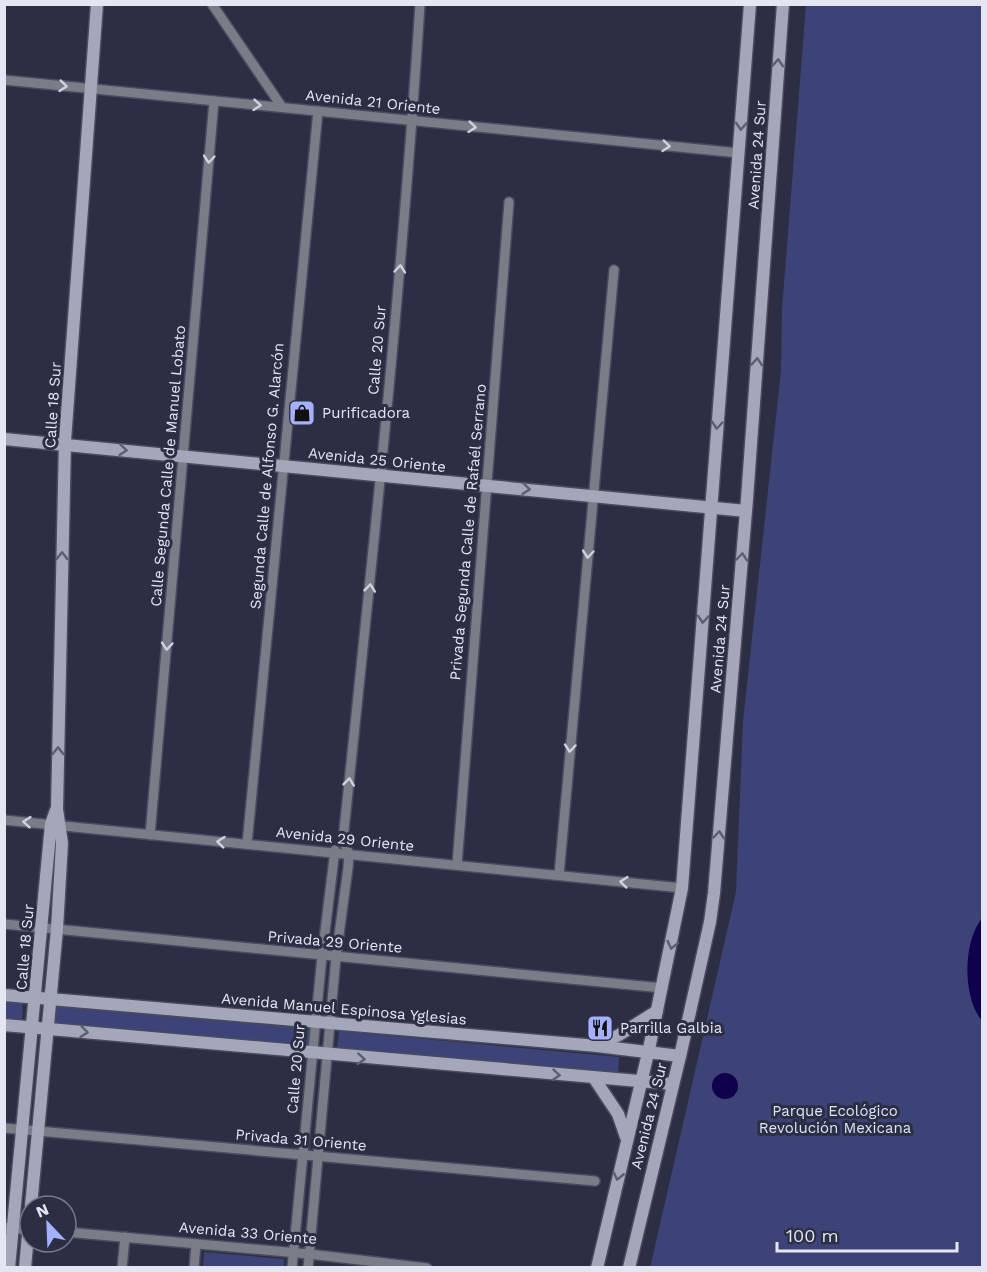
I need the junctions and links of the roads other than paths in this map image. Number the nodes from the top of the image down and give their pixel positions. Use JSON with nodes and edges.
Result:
{"nodes":[{"id":1,"x":97,"y":4,"type":"edge"},
{"id":2,"x":212,"y":4,"type":"edge"},
{"id":3,"x":420,"y":4,"type":"edge"},
{"id":4,"x":750,"y":4,"type":"edge"},
{"id":5,"x":783,"y":4,"type":"edge"},
{"id":6,"x":4,"y":80,"type":"edge"},
{"id":7,"x":91,"y":89,"type":"junction"},
{"id":8,"x":214,"y":101,"type":"junction"},
{"id":9,"x":282,"y":107,"type":"junction"},
{"id":10,"x":318,"y":111,"type":"junction"},
{"id":11,"x":412,"y":121,"type":"junction"},
{"id":12,"x":739,"y":153,"type":"junction"},
{"id":13,"x":509,"y":202,"type":"dead end"},
{"id":14,"x":614,"y":270,"type":"dead end"},
{"id":15,"x":4,"y":439,"type":"edge"},
{"id":16,"x":64,"y":445,"type":"junction"},
{"id":17,"x":184,"y":456,"type":"junction"},
{"id":18,"x":284,"y":466,"type":"junction"},
{"id":19,"x":381,"y":476,"type":"junction"},
{"id":20,"x":487,"y":486,"type":"junction"},
{"id":21,"x":593,"y":496,"type":"junction"},
{"id":22,"x":711,"y":508,"type":"junction"},
{"id":23,"x":746,"y":511,"type":"junction"},
{"id":24,"x":4,"y":820,"type":"edge"},
{"id":25,"x":56,"y":825,"type":"junction"},
{"id":26,"x":150,"y":835,"type":"junction"},
{"id":27,"x":343,"y":840,"type":"junction"},
{"id":28,"x":247,"y":844,"type":"junction"},
{"id":29,"x":333,"y":853,"type":"junction"},
{"id":30,"x":349,"y":854,"type":"junction"},
{"id":31,"x":457,"y":865,"type":"junction"},
{"id":32,"x":559,"y":875,"type":"junction"},
{"id":33,"x":682,"y":888,"type":"junction"},
{"id":34,"x":4,"y":924,"type":"edge"},
{"id":35,"x":42,"y":927,"type":"junction"},
{"id":36,"x":57,"y":929,"type":"junction"},
{"id":37,"x":322,"y":956,"type":"junction"},
{"id":38,"x":336,"y":957,"type":"junction"},
{"id":39,"x":663,"y":988,"type":"junction"},
{"id":40,"x":4,"y":995,"type":"edge"},
{"id":41,"x":35,"y":998,"type":"junction"},
{"id":42,"x":50,"y":999,"type":"junction"},
{"id":43,"x":657,"y":1011,"type":"junction"},
{"id":44,"x":315,"y":1022,"type":"junction"},
{"id":45,"x":330,"y":1023,"type":"junction"},
{"id":46,"x":4,"y":1025,"type":"edge"},
{"id":47,"x":32,"y":1027,"type":"junction"},
{"id":48,"x":47,"y":1028,"type":"junction"},
{"id":49,"x":597,"y":1046,"type":"junction"},
{"id":50,"x":648,"y":1052,"type":"junction"},
{"id":51,"x":314,"y":1054,"type":"junction"},
{"id":52,"x":327,"y":1056,"type":"junction"},
{"id":53,"x":680,"y":1056,"type":"junction"},
{"id":54,"x":594,"y":1078,"type":"junction"},
{"id":55,"x":641,"y":1080,"type":"junction"},
{"id":56,"x":673,"y":1084,"type":"junction"},
{"id":57,"x":4,"y":1128,"type":"edge"},
{"id":58,"x":22,"y":1130,"type":"junction"},
{"id":59,"x":38,"y":1131,"type":"junction"},
{"id":60,"x":626,"y":1138,"type":"junction"},
{"id":61,"x":303,"y":1155,"type":"junction"},
{"id":62,"x":318,"y":1156,"type":"junction"},
{"id":63,"x":596,"y":1181,"type":"dead end"},
{"id":64,"x":32,"y":1194,"type":"edge"},
{"id":65,"x":9,"y":1227,"type":"edge"},
{"id":66,"x":78,"y":1233,"type":"edge"},
{"id":67,"x":125,"y":1237,"type":"junction"},
{"id":68,"x":196,"y":1244,"type":"junction"},
{"id":69,"x":293,"y":1253,"type":"junction"},
{"id":70,"x":309,"y":1254,"type":"junction"},
{"id":71,"x":407,"y":1266,"type":"edge"},
{"id":72,"x":9,"y":1268,"type":"edge"},
{"id":73,"x":122,"y":1268,"type":"edge"},
{"id":74,"x":194,"y":1268,"type":"edge"},
{"id":75,"x":292,"y":1268,"type":"edge"},
{"id":76,"x":308,"y":1268,"type":"edge"},
{"id":77,"x":427,"y":1268,"type":"edge"},
{"id":78,"x":597,"y":1268,"type":"edge"},
{"id":79,"x":629,"y":1268,"type":"edge"}],
"edges":[{"from":1,"to":7,"type":"main road","name":"Calle 18 Sur"},
{"from":2,"to":9,"type":"street"},
{"from":3,"to":11,"type":"street","name":"Calle 20 Sur"},
{"from":4,"to":12,"type":"main road","name":"Avenida 24 Sur","one_way":true},
{"from":23,"to":5,"type":"main road","name":"Avenida 24 Sur","one_way":true},
{"from":6,"to":7,"type":"street","name":"Avenida 21 Oriente","one_way":true},
{"from":7,"to":8,"type":"street","name":"Avenida 21 Oriente"},
{"from":7,"to":16,"type":"main road","name":"Calle 18 Sur"},
{"from":8,"to":9,"type":"street","name":"Avenida 21 Oriente","one_way":true},
{"from":8,"to":17,"type":"street","name":"Calle Segunda Calle de Manuel Lobato","one_way":true},
{"from":9,"to":10,"type":"street","name":"Avenida 21 Oriente"},
{"from":10,"to":11,"type":"street","name":"Avenida 21 Oriente"},
{"from":10,"to":18,"type":"street","name":"Segunda Calle de Alfonso G. Alarcón"},
{"from":11,"to":12,"type":"street","name":"Avenida 21 Oriente","one_way":true},
{"from":19,"to":11,"type":"street","name":"Calle 20 Sur","one_way":true},
{"from":12,"to":22,"type":"main road","name":"Avenida 24 Sur","one_way":true},
{"from":13,"to":20,"type":"street","name":"Privada Segunda Calle de Rafaél Serrano"},
{"from":14,"to":21,"type":"street"},
{"from":15,"to":16,"type":"main road","name":"Avenida 25 Oriente"},
{"from":16,"to":17,"type":"main road","name":"Avenida 25 Oriente","one_way":true},
{"from":25,"to":16,"type":"main road","name":"Calle 18 Sur","one_way":true},
{"from":17,"to":18,"type":"main road","name":"Avenida 25 Oriente"},
{"from":17,"to":26,"type":"street","name":"Calle Segunda Calle de Manuel Lobato","one_way":true},
{"from":18,"to":19,"type":"main road","name":"Avenida 25 Oriente"},
{"from":18,"to":28,"type":"street","name":"Segunda Calle de Alfonso G. Alarcón"},
{"from":19,"to":20,"type":"main road","name":"Avenida 25 Oriente"},
{"from":27,"to":19,"type":"street","name":"Calle 20 Sur","one_way":true},
{"from":20,"to":21,"type":"main road","name":"Avenida 25 Oriente","one_way":true},
{"from":20,"to":31,"type":"street","name":"Privada Segunda Calle de Rafaél Serrano"},
{"from":21,"to":22,"type":"main road","name":"Avenida 25 Oriente"},
{"from":21,"to":32,"type":"street","one_way":true},
{"from":22,"to":23,"type":"main road","name":"Avenida 25 Oriente"},
{"from":22,"to":33,"type":"main road","name":"Avenida 24 Sur","one_way":true},
{"from":53,"to":23,"type":"main road","name":"Avenida 24 Sur","one_way":true},
{"from":25,"to":24,"type":"street","name":"Avenida 29 Oriente","one_way":true},
{"from":25,"to":26,"type":"street","name":"Avenida 29 Oriente"},
{"from":25,"to":35,"type":"main road","name":"Calle 18 Sur"},
{"from":25,"to":36,"type":"main road","name":"Calle 18 Sur"},
{"from":28,"to":26,"type":"street","name":"Avenida 29 Oriente","one_way":true},
{"from":27,"to":29,"type":"street"},
{"from":27,"to":30,"type":"street","name":"Calle 20 Sur"},
{"from":28,"to":29,"type":"street","name":"Avenida 29 Oriente"},
{"from":29,"to":30,"type":"street","name":"Avenida 29 Oriente"},
{"from":29,"to":37,"type":"street","name":"Calle 20 Sur"},
{"from":30,"to":31,"type":"street","name":"Avenida 29 Oriente"},
{"from":30,"to":38,"type":"street","name":"Calle 20 Sur"},
{"from":31,"to":32,"type":"street","name":"Avenida 29 Oriente"},
{"from":33,"to":32,"type":"street","name":"Avenida 29 Oriente","one_way":true},
{"from":33,"to":39,"type":"main road","name":"Avenida 24 Sur","one_way":true},
{"from":34,"to":35,"type":"street","name":"Privada 29 Oriente"},
{"from":35,"to":36,"type":"street","name":"Privada 29 Oriente"},
{"from":35,"to":41,"type":"main road","name":"Calle 18 Sur"},
{"from":36,"to":37,"type":"street","name":"Privada 29 Oriente"},
{"from":36,"to":42,"type":"main road","name":"Calle 18 Sur"},
{"from":37,"to":38,"type":"street","name":"Privada 29 Oriente"},
{"from":37,"to":44,"type":"street","name":"Calle 20 Sur"},
{"from":38,"to":39,"type":"street","name":"Privada 29 Oriente"},
{"from":38,"to":45,"type":"street","name":"Calle 20 Sur"},
{"from":39,"to":43,"type":"main road","name":"Avenida 24 Sur"},
{"from":40,"to":41,"type":"main road","name":"Avenida Manuel Espinosa Yglesias"},
{"from":41,"to":42,"type":"main road","name":"Avenida Manuel Espinosa Yglesias"},
{"from":41,"to":47,"type":"main road","name":"Calle 18 Sur"},
{"from":42,"to":44,"type":"main road","name":"Avenida Manuel Espinosa Yglesias"},
{"from":42,"to":48,"type":"main road","name":"Calle 18 Sur"},
{"from":43,"to":49,"type":"main road"},
{"from":43,"to":50,"type":"main road","name":"Avenida 24 Sur"},
{"from":44,"to":45,"type":"main road","name":"Avenida Manuel Espinosa Yglesias"},
{"from":44,"to":51,"type":"street","name":"Calle 20 Sur"},
{"from":45,"to":49,"type":"main road","name":"Avenida Manuel Espinosa Yglesias"},
{"from":45,"to":52,"type":"street","name":"Calle 20 Sur"},
{"from":46,"to":47,"type":"main road"},
{"from":47,"to":48,"type":"main road"},
{"from":47,"to":58,"type":"main road","name":"Calle 18 Sur"},
{"from":48,"to":51,"type":"main road","one_way":true},
{"from":48,"to":59,"type":"main road","name":"Calle 18 Sur"},
{"from":49,"to":50,"type":"main road","name":"Avenida Manuel Espinosa Yglesias"},
{"from":50,"to":53,"type":"main road","name":"Avenida Manuel Espinosa Yglesias"},
{"from":50,"to":55,"type":"main road","name":"Avenida 24 Sur"},
{"from":51,"to":52,"type":"main road"},
{"from":51,"to":61,"type":"street","name":"Calle 20 Sur"},
{"from":52,"to":54,"type":"main road","one_way":true},
{"from":52,"to":62,"type":"street","name":"Calle 20 Sur"},
{"from":53,"to":56,"type":"main road","name":"Avenida 24 Sur"},
{"from":54,"to":55,"type":"main road"},
{"from":54,"to":60,"type":"main road"},
{"from":55,"to":56,"type":"main road"},
{"from":55,"to":60,"type":"main road","name":"Avenida 24 Sur"},
{"from":56,"to":79,"type":"main road","name":"Avenida 24 Sur"},
{"from":57,"to":58,"type":"street","name":"Privada 31 Oriente"},
{"from":58,"to":59,"type":"street","name":"Privada 31 Oriente"},
{"from":58,"to":65,"type":"main road","name":"Calle 18 Sur"},
{"from":59,"to":61,"type":"street","name":"Privada 31 Oriente"},
{"from":59,"to":64,"type":"main road","name":"Calle 18 Sur"},
{"from":60,"to":78,"type":"main road","name":"Avenida 24 Sur","one_way":true},
{"from":61,"to":62,"type":"street","name":"Privada 31 Oriente"},
{"from":61,"to":69,"type":"street","name":"Calle 20 Sur"},
{"from":62,"to":63,"type":"street","name":"Privada 31 Oriente"},
{"from":62,"to":70,"type":"street","name":"Calle 20 Sur"},
{"from":65,"to":72,"type":"main road","name":"Calle 18 Sur"},
{"from":66,"to":67,"type":"street","name":"Avenida 33 Oriente"},
{"from":67,"to":68,"type":"street","name":"Avenida 33 Oriente"},
{"from":67,"to":73,"type":"street"},
{"from":68,"to":69,"type":"street","name":"Avenida 33 Oriente"},
{"from":68,"to":74,"type":"street"},
{"from":69,"to":70,"type":"street","name":"Avenida 33 Oriente"},
{"from":69,"to":75,"type":"street","name":"Calle 20 Sur"},
{"from":70,"to":71,"type":"street","name":"Avenida 33 Oriente"},
{"from":70,"to":76,"type":"street","name":"Calle 20 Sur"},
{"from":71,"to":77,"type":"street","name":"Avenida 33 Oriente"}]}
